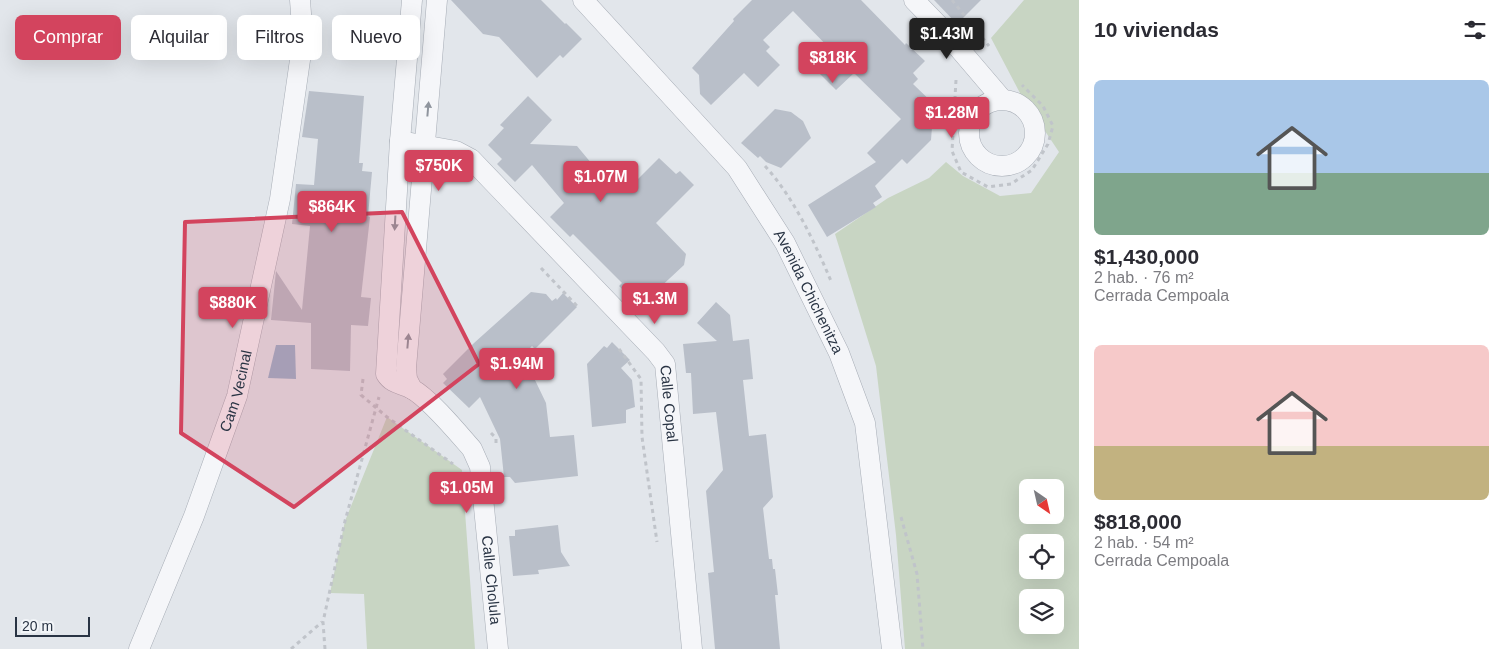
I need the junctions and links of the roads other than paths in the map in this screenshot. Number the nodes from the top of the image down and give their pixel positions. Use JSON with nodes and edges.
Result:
{"nodes":[{"id":1,"x":300,"y":0,"type":"edge"},
{"id":2,"x":412,"y":0,"type":"edge"},
{"id":3,"x":437,"y":0,"type":"edge"},
{"id":4,"x":583,"y":0,"type":"edge"},
{"id":5,"x":914,"y":0,"type":"edge"},
{"id":6,"x":1002,"y":99,"type":"dead end"},
{"id":7,"x":400,"y":141,"type":"junction"},
{"id":8,"x":425,"y":145,"type":"junction"},
{"id":9,"x":412,"y":389,"type":"junction"},
{"id":10,"x":139,"y":649,"type":"edge"},
{"id":11,"x":498,"y":649,"type":"edge"},
{"id":12,"x":692,"y":649,"type":"edge"},
{"id":13,"x":892,"y":649,"type":"edge"}],
"edges":[{"from":1,"to":10,"type":"street","name":"Cam Vecinal"},
{"from":2,"to":7,"type":"street"},
{"from":8,"to":3,"type":"street","one_way":true},
{"from":4,"to":13,"type":"street","name":"Avenida Chichenitza"},
{"from":5,"to":6,"type":"street"},
{"from":7,"to":8,"type":"street","name":"Calle Copal"},
{"from":7,"to":9,"type":"street","name":"Calle Cholula","one_way":true},
{"from":9,"to":8,"type":"street","one_way":true},
{"from":8,"to":12,"type":"street","name":"Calle Copal"},
{"from":9,"to":11,"type":"street","name":"Calle Cholula"}]}
